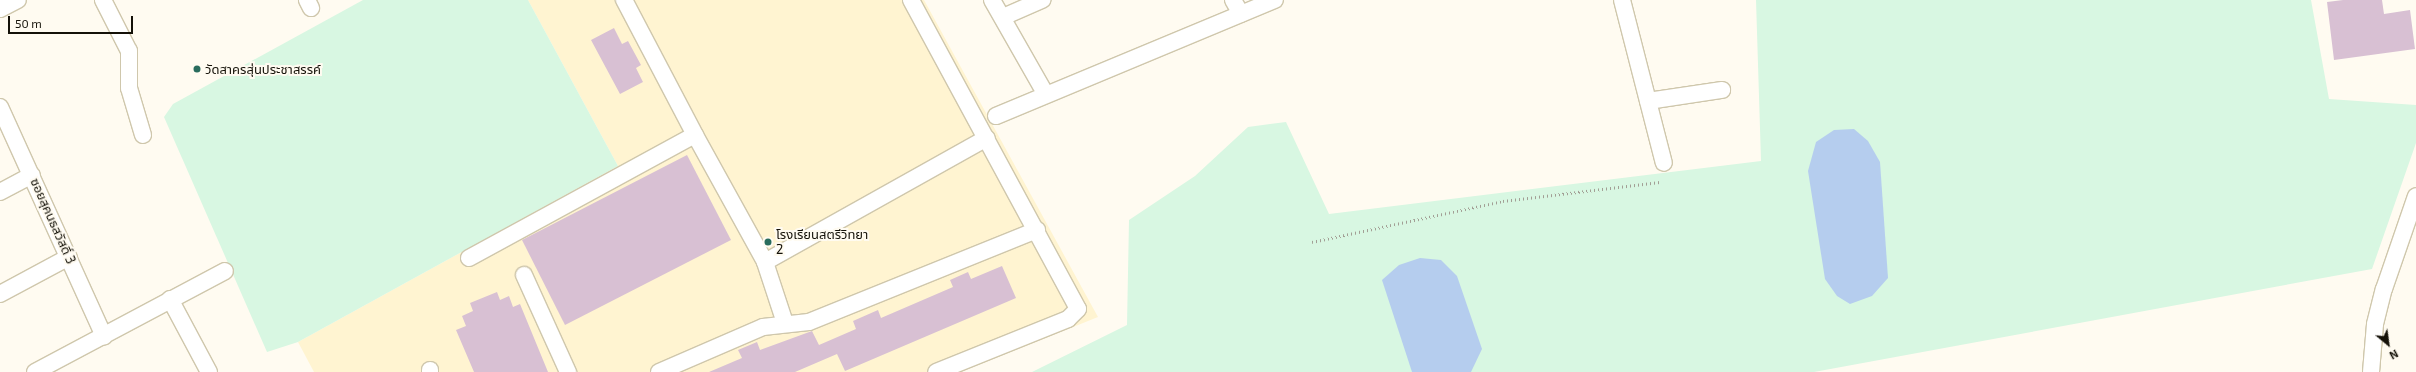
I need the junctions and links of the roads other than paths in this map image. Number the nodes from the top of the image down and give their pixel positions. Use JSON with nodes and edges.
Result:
{"nodes":[{"id":1,"x":18,"y":0,"type":"edge"},
{"id":2,"x":103,"y":0,"type":"edge"},
{"id":3,"x":624,"y":0,"type":"edge"},
{"id":4,"x":911,"y":0,"type":"edge"},
{"id":5,"x":992,"y":0,"type":"edge"},
{"id":6,"x":1042,"y":0,"type":"edge"},
{"id":7,"x":1275,"y":0,"type":"edge"},
{"id":8,"x":1622,"y":0,"type":"edge"},
{"id":9,"x":1237,"y":7,"type":"edge"},
{"id":10,"x":0,"y":9,"type":"edge"},
{"id":11,"x":1003,"y":17,"type":"junction"},
{"id":12,"x":1722,"y":90,"type":"dead end"},
{"id":13,"x":1045,"y":93,"type":"junction"},
{"id":14,"x":1648,"y":101,"type":"junction"},
{"id":15,"x":0,"y":107,"type":"edge"},
{"id":16,"x":996,"y":116,"type":"dead end"},
{"id":17,"x":143,"y":135,"type":"dead end"},
{"id":18,"x":695,"y":136,"type":"junction"},
{"id":19,"x":988,"y":138,"type":"junction"},
{"id":20,"x":1664,"y":163,"type":"dead end"},
{"id":21,"x":32,"y":175,"type":"junction"},
{"id":22,"x":0,"y":192,"type":"edge"},
{"id":23,"x":2416,"y":196,"type":"edge"},
{"id":24,"x":1037,"y":230,"type":"junction"},
{"id":25,"x":69,"y":257,"type":"junction"},
{"id":26,"x":469,"y":258,"type":"dead end"},
{"id":27,"x":765,"y":262,"type":"junction"},
{"id":28,"x":225,"y":271,"type":"dead end"},
{"id":29,"x":524,"y":275,"type":"dead end"},
{"id":30,"x":0,"y":294,"type":"edge"},
{"id":31,"x":170,"y":299,"type":"junction"},
{"id":32,"x":785,"y":323,"type":"junction"},
{"id":33,"x":104,"y":336,"type":"junction"},
{"id":34,"x":35,"y":372,"type":"edge"},
{"id":35,"x":208,"y":372,"type":"edge"},
{"id":36,"x":568,"y":372,"type":"edge"},
{"id":37,"x":659,"y":372,"type":"edge"},
{"id":38,"x":936,"y":372,"type":"edge"},
{"id":39,"x":2371,"y":372,"type":"edge"}],
"edges":[{"from":1,"to":10,"type":"street"},
{"from":2,"to":17,"type":"street"},
{"from":3,"to":18,"type":"street"},
{"from":4,"to":19,"type":"street"},
{"from":5,"to":11,"type":"street"},
{"from":6,"to":11,"type":"street"},
{"from":7,"to":9,"type":"street"},
{"from":8,"to":14,"type":"street"},
{"from":9,"to":13,"type":"street"},
{"from":11,"to":13,"type":"street"},
{"from":12,"to":14,"type":"street"},
{"from":13,"to":16,"type":"street"},
{"from":14,"to":20,"type":"street"},
{"from":15,"to":21,"type":"street","name":"ซอยสุคนธสวัสดิ์ 3"},
{"from":18,"to":26,"type":"street"},
{"from":18,"to":27,"type":"street"},
{"from":19,"to":24,"type":"street"},
{"from":19,"to":27,"type":"street"},
{"from":21,"to":22,"type":"street"},
{"from":21,"to":25,"type":"street","name":"ซอยสุคนธสวัสดิ์ 3"},
{"from":23,"to":39,"type":"street"},
{"from":24,"to":32,"type":"street"},
{"from":24,"to":38,"type":"street"},
{"from":25,"to":30,"type":"street"},
{"from":25,"to":33,"type":"street","name":"ซอยสุคนธสวัสดิ์ 3"},
{"from":27,"to":32,"type":"street"},
{"from":28,"to":31,"type":"street"},
{"from":29,"to":36,"type":"street"},
{"from":31,"to":33,"type":"street"},
{"from":31,"to":35,"type":"street"},
{"from":32,"to":37,"type":"street"},
{"from":33,"to":34,"type":"street"}]}
